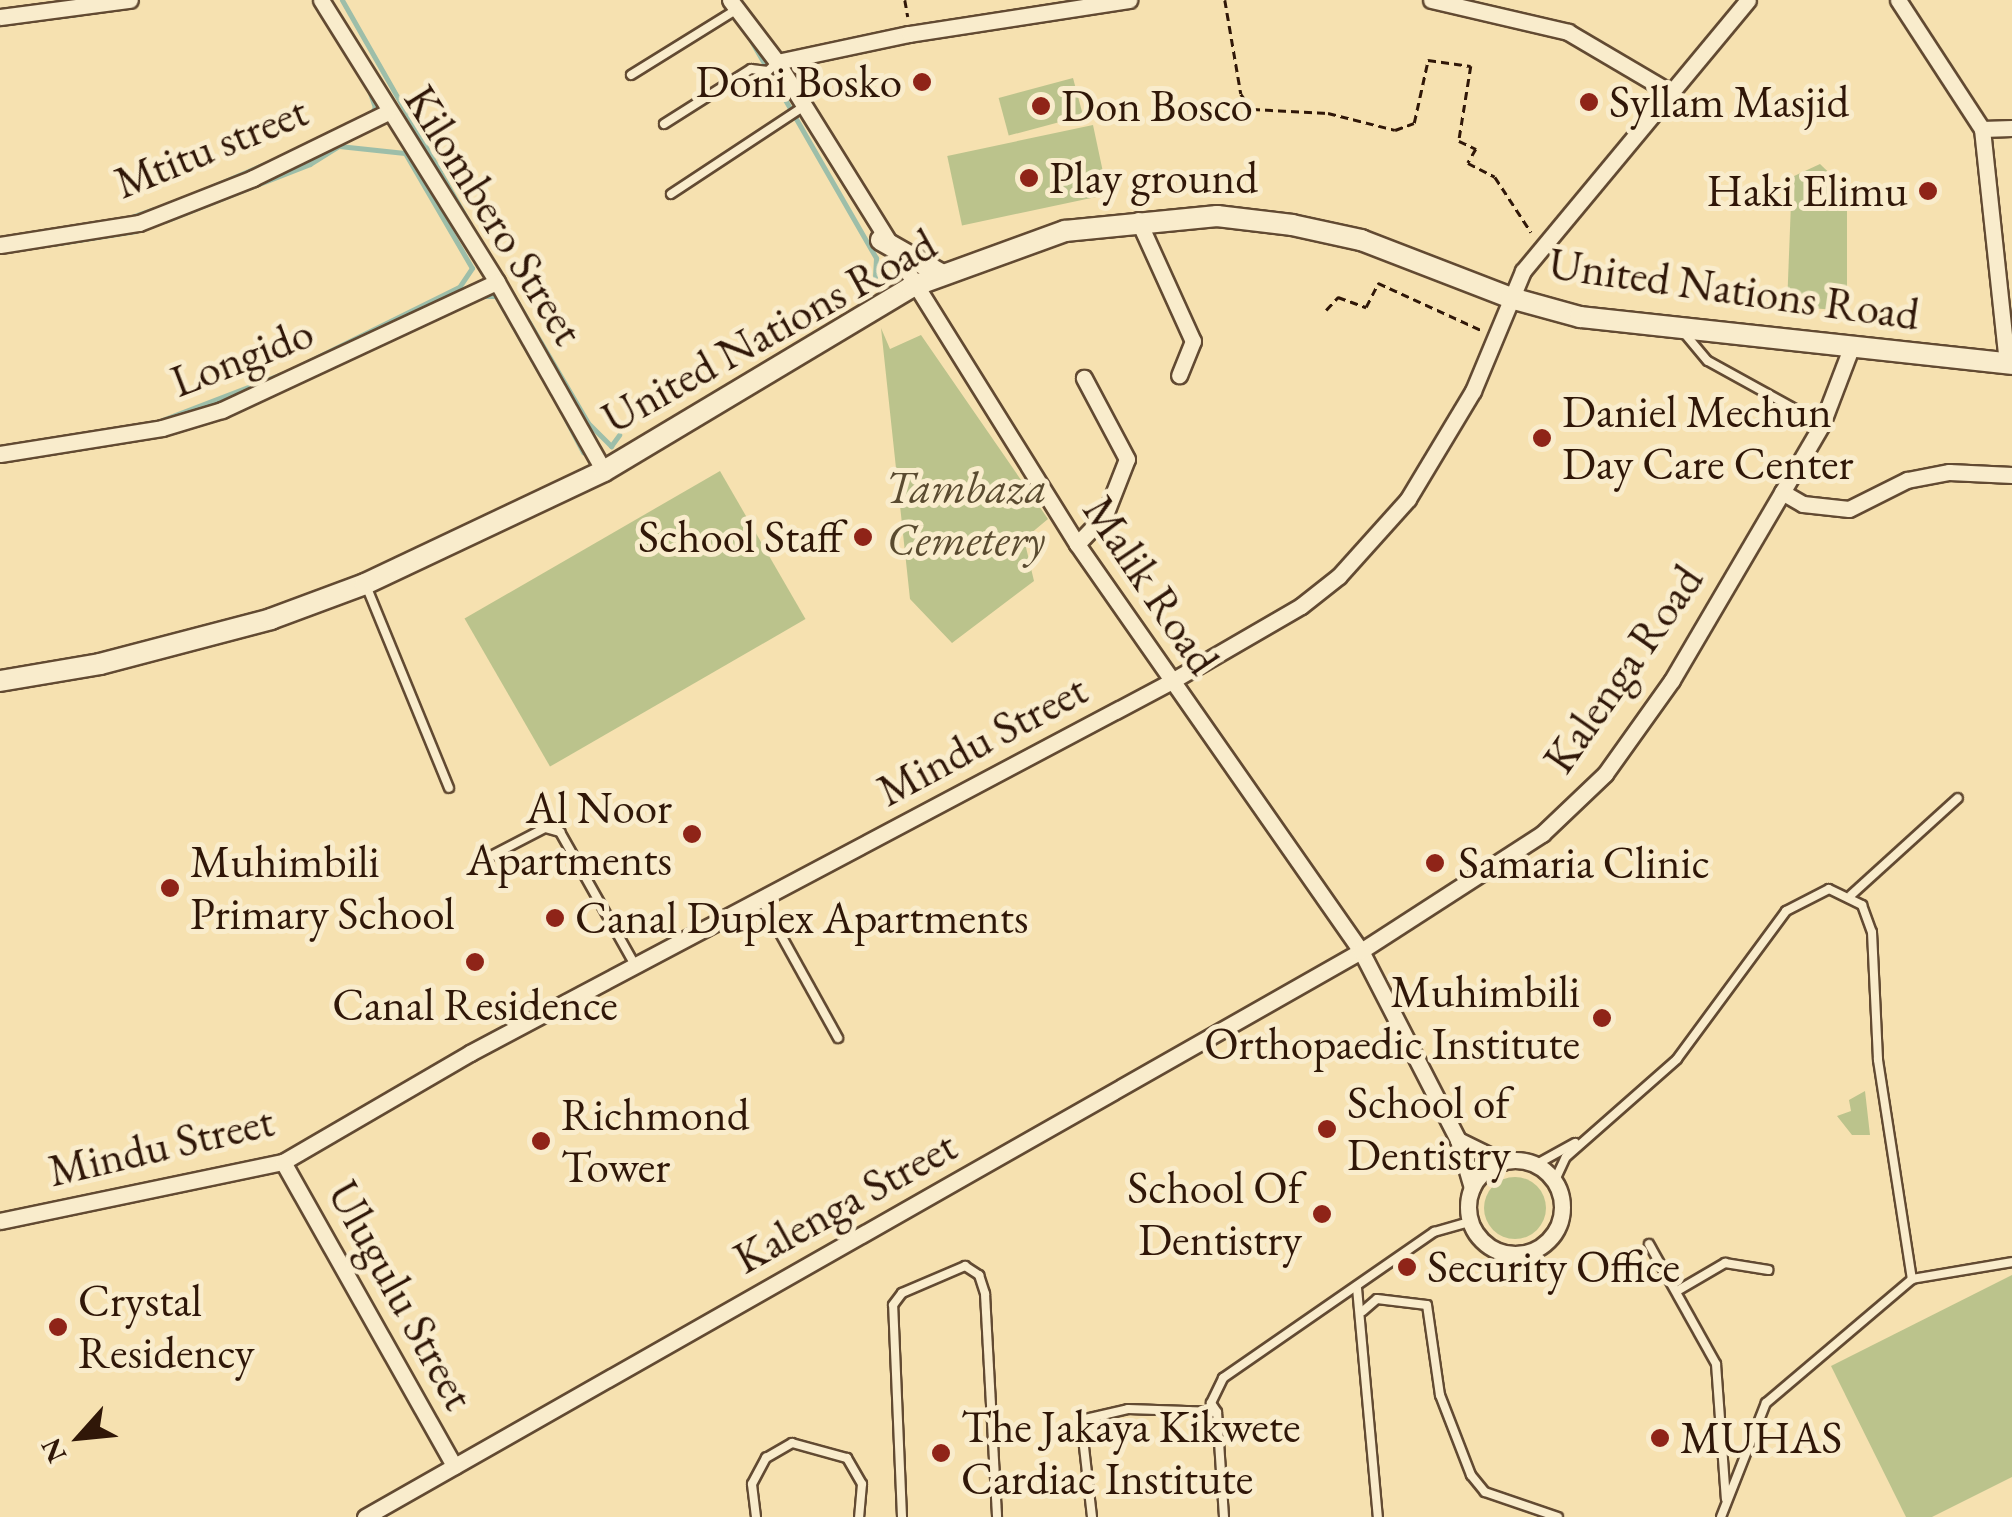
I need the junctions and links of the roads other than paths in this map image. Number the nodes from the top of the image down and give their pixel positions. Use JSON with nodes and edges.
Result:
{"nodes":[{"id":1,"x":130,"y":0,"type":"edge"},
{"id":2,"x":320,"y":0,"type":"edge"},
{"id":3,"x":1129,"y":0,"type":"edge"},
{"id":4,"x":1432,"y":0,"type":"edge"},
{"id":5,"x":1748,"y":0,"type":"edge"},
{"id":6,"x":1898,"y":0,"type":"edge"},
{"id":7,"x":733,"y":5,"type":"edge"},
{"id":8,"x":1063,"y":6,"type":"edge"},
{"id":9,"x":0,"y":16,"type":"edge"},
{"id":10,"x":777,"y":62,"type":"junction"},
{"id":11,"x":631,"y":75,"type":"dead end"},
{"id":12,"x":1670,"y":92,"type":"junction"},
{"id":13,"x":802,"y":107,"type":"junction"},
{"id":14,"x":386,"y":113,"type":"junction"},
{"id":15,"x":664,"y":124,"type":"dead end"},
{"id":16,"x":2012,"y":128,"type":"edge"},
{"id":17,"x":1982,"y":129,"type":"junction"},
{"id":18,"x":671,"y":194,"type":"dead end"},
{"id":19,"x":1138,"y":220,"type":"junction"},
{"id":20,"x":882,"y":240,"type":"junction"},
{"id":21,"x":0,"y":245,"type":"edge"},
{"id":22,"x":938,"y":274,"type":"junction"},
{"id":23,"x":497,"y":282,"type":"junction"},
{"id":24,"x":911,"y":286,"type":"junction"},
{"id":25,"x":1511,"y":298,"type":"junction"},
{"id":26,"x":1682,"y":331,"type":"junction"},
{"id":27,"x":1851,"y":348,"type":"junction"},
{"id":28,"x":2010,"y":363,"type":"edge"},
{"id":29,"x":1179,"y":375,"type":"dead end"},
{"id":30,"x":1084,"y":378,"type":"dead end"},
{"id":31,"x":1822,"y":424,"type":"junction"},
{"id":32,"x":0,"y":454,"type":"edge"},
{"id":33,"x":604,"y":471,"type":"junction"},
{"id":34,"x":2012,"y":475,"type":"edge"},
{"id":35,"x":1782,"y":492,"type":"junction"},
{"id":36,"x":1077,"y":544,"type":"junction"},
{"id":37,"x":365,"y":584,"type":"junction"},
{"id":38,"x":0,"y":681,"type":"edge"},
{"id":39,"x":1170,"y":682,"type":"junction"},
{"id":40,"x":449,"y":788,"type":"dead end"},
{"id":41,"x":1958,"y":798,"type":"dead end"},
{"id":42,"x":489,"y":857,"type":"dead end"},
{"id":43,"x":1852,"y":895,"type":"junction"},
{"id":44,"x":762,"y":898,"type":"junction"},
{"id":45,"x":1362,"y":952,"type":"junction"},
{"id":46,"x":635,"y":965,"type":"junction"},
{"id":47,"x":838,"y":1038,"type":"dead end"},
{"id":48,"x":1584,"y":1138,"type":"junction"},
{"id":49,"x":1458,"y":1140,"type":"junction"},
{"id":50,"x":283,"y":1162,"type":"junction"},
{"id":51,"x":1502,"y":1162,"type":"junction"},
{"id":52,"x":1535,"y":1165,"type":"junction"},
{"id":53,"x":1472,"y":1188,"type":"junction"},
{"id":54,"x":1561,"y":1198,"type":"junction"},
{"id":55,"x":0,"y":1220,"type":"edge"},
{"id":56,"x":1470,"y":1222,"type":"junction"},
{"id":57,"x":1649,"y":1244,"type":"dead end"},
{"id":58,"x":2012,"y":1262,"type":"edge"},
{"id":59,"x":1768,"y":1270,"type":"dead end"},
{"id":60,"x":1912,"y":1279,"type":"junction"},
{"id":61,"x":1357,"y":1288,"type":"junction"},
{"id":62,"x":1677,"y":1291,"type":"junction"},
{"id":63,"x":1363,"y":1311,"type":"junction"},
{"id":64,"x":1217,"y":1412,"type":"junction"},
{"id":65,"x":454,"y":1466,"type":"junction"},
{"id":66,"x":1726,"y":1503,"type":"junction"},
{"id":67,"x":1552,"y":1516,"type":"edge"},
{"id":68,"x":365,"y":1517,"type":"edge"},
{"id":69,"x":756,"y":1517,"type":"edge"},
{"id":70,"x":859,"y":1517,"type":"edge"},
{"id":71,"x":902,"y":1517,"type":"edge"},
{"id":72,"x":998,"y":1517,"type":"edge"},
{"id":73,"x":1092,"y":1517,"type":"edge"},
{"id":74,"x":1224,"y":1517,"type":"edge"},
{"id":75,"x":1378,"y":1517,"type":"edge"},
{"id":76,"x":1721,"y":1517,"type":"edge"}],
"edges":[{"from":1,"to":9,"type":"street"},
{"from":2,"to":14,"type":"street","name":"Kilombero Street"},
{"from":3,"to":8,"type":"street"},
{"from":4,"to":12,"type":"street"},
{"from":5,"to":12,"type":"street","name":"Mindu Street"},
{"from":6,"to":17,"type":"street"},
{"from":7,"to":10,"type":"street","name":"Malik Road"},
{"from":7,"to":11,"type":"lane"},
{"from":8,"to":10,"type":"street"},
{"from":10,"to":13,"type":"street","name":"Malik Road"},
{"from":10,"to":15,"type":"lane"},
{"from":12,"to":25,"type":"street","name":"Mindu Street"},
{"from":13,"to":18,"type":"lane"},
{"from":13,"to":20,"type":"street","name":"Malik Road"},
{"from":14,"to":21,"type":"street","name":"Mtitu street"},
{"from":14,"to":23,"type":"street","name":"Kilombero Street"},
{"from":16,"to":17,"type":"street"},
{"from":17,"to":28,"type":"street"},
{"from":19,"to":22,"type":"street","name":"United Nations Road"},
{"from":19,"to":25,"type":"street","name":"United Nations Road"},
{"from":19,"to":29,"type":"street"},
{"from":20,"to":22,"type":"street"},
{"from":20,"to":24,"type":"street","name":"Malik Road"},
{"from":22,"to":24,"type":"street","name":"United Nations Road"},
{"from":23,"to":32,"type":"street","name":"Longido"},
{"from":23,"to":33,"type":"street","name":"Kilombero Street"},
{"from":24,"to":33,"type":"street","name":"United Nations Road"},
{"from":24,"to":36,"type":"street","name":"Malik Road"},
{"from":25,"to":26,"type":"street","name":"United Nations Road"},
{"from":25,"to":39,"type":"street","name":"Mindu Street"},
{"from":26,"to":27,"type":"street","name":"United Nations Road"},
{"from":26,"to":31,"type":"lane"},
{"from":27,"to":28,"type":"street","name":"United Nations Road"},
{"from":27,"to":31,"type":"street","name":"Kalenga Road"},
{"from":30,"to":36,"type":"street"},
{"from":31,"to":35,"type":"street","name":"Kalenga Road"},
{"from":33,"to":37,"type":"street","name":"United Nations Road"},
{"from":34,"to":35,"type":"street"},
{"from":35,"to":45,"type":"street","name":"Kalenga Road"},
{"from":36,"to":39,"type":"street","name":"Malik Road"},
{"from":37,"to":38,"type":"street","name":"United Nations Road"},
{"from":37,"to":40,"type":"lane"},
{"from":39,"to":44,"type":"street","name":"Mindu Street"},
{"from":39,"to":45,"type":"street","name":"Malik Road"},
{"from":41,"to":43,"type":"lane"},
{"from":42,"to":46,"type":"lane"},
{"from":43,"to":48,"type":"lane"},
{"from":43,"to":60,"type":"lane"},
{"from":44,"to":46,"type":"street","name":"Mindu Street"},
{"from":44,"to":47,"type":"lane"},
{"from":45,"to":49,"type":"street","name":"Malik Road"},
{"from":45,"to":65,"type":"street","name":"Kalenga Street"},
{"from":46,"to":50,"type":"street","name":"Mindu Street"},
{"from":48,"to":52,"type":"lane"},
{"from":48,"to":54,"type":"lane"},
{"from":49,"to":51,"type":"street"},
{"from":49,"to":53,"type":"street","name":"Malik Road"},
{"from":50,"to":55,"type":"street","name":"Mindu Street"},
{"from":50,"to":65,"type":"street","name":"Ulugulu Street"},
{"from":51,"to":52,"type":"street"},
{"from":51,"to":53,"type":"street"},
{"from":52,"to":54,"type":"street"},
{"from":53,"to":56,"type":"street"},
{"from":54,"to":56,"type":"street"},
{"from":56,"to":61,"type":"lane"},
{"from":57,"to":62,"type":"lane"},
{"from":58,"to":60,"type":"lane"},
{"from":59,"to":62,"type":"lane"},
{"from":60,"to":66,"type":"lane"},
{"from":61,"to":63,"type":"lane"},
{"from":61,"to":64,"type":"lane"},
{"from":62,"to":66,"type":"lane"},
{"from":63,"to":67,"type":"lane"},
{"from":63,"to":75,"type":"lane"},
{"from":64,"to":73,"type":"lane"},
{"from":64,"to":74,"type":"lane"},
{"from":65,"to":68,"type":"street","name":"Kalenga Street"},
{"from":66,"to":76,"type":"lane"},
{"from":69,"to":70,"type":"lane"},
{"from":71,"to":72,"type":"lane"}]}
